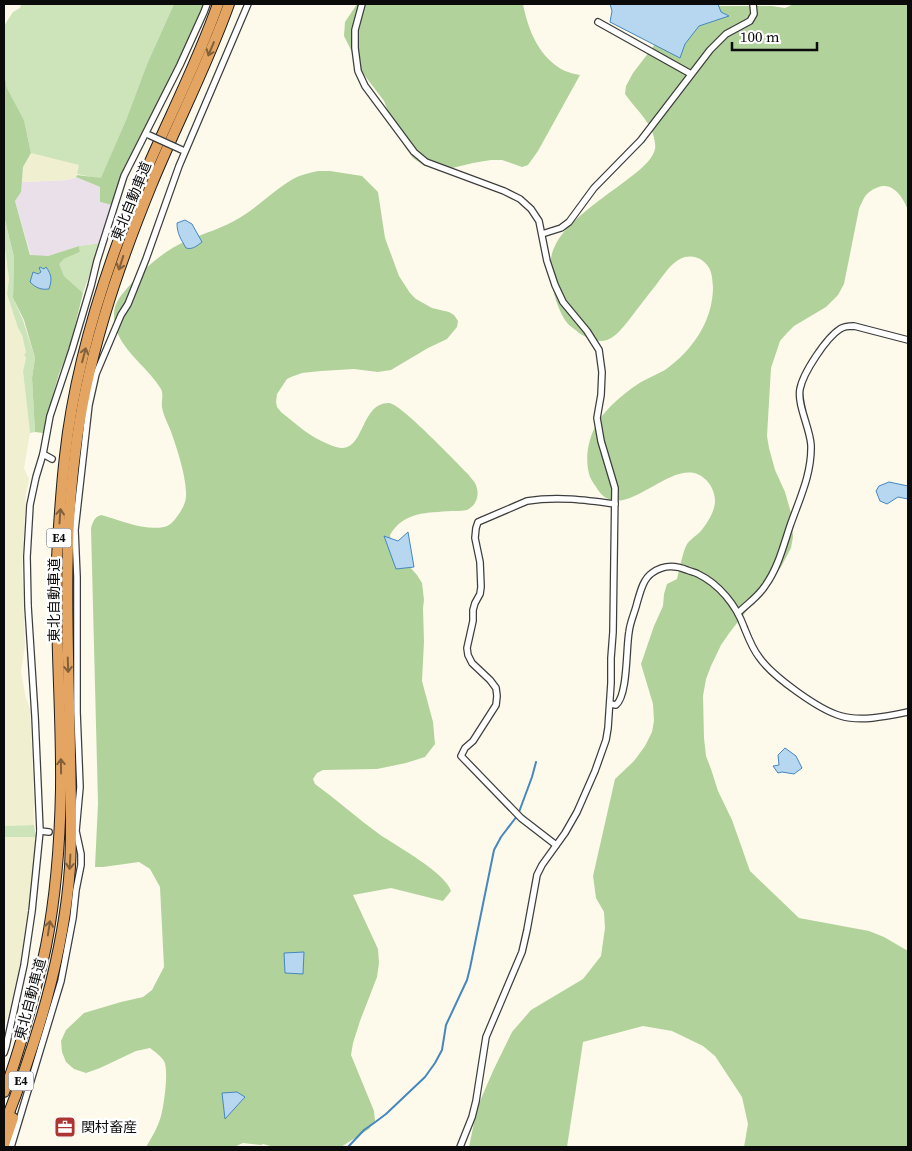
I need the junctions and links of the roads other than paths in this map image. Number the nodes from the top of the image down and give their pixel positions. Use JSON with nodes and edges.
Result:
{"nodes":[{"id":1,"x":207,"y":4,"type":"edge"},
{"id":2,"x":218,"y":4,"type":"edge"},
{"id":3,"x":229,"y":4,"type":"edge"},
{"id":4,"x":248,"y":4,"type":"edge"},
{"id":5,"x":362,"y":4,"type":"edge"},
{"id":6,"x":753,"y":4,"type":"edge"},
{"id":7,"x":598,"y":22,"type":"dead end"},
{"id":8,"x":691,"y":74,"type":"junction"},
{"id":9,"x":148,"y":134,"type":"junction"},
{"id":10,"x":184,"y":150,"type":"junction"},
{"id":11,"x":542,"y":234,"type":"junction"},
{"id":12,"x":908,"y":340,"type":"edge"},
{"id":13,"x":43,"y":454,"type":"junction"},
{"id":14,"x":52,"y":459,"type":"dead end"},
{"id":15,"x":615,"y":504,"type":"junction"},
{"id":16,"x":738,"y":613,"type":"junction"},
{"id":17,"x":610,"y":704,"type":"junction"},
{"id":18,"x":908,"y":712,"type":"edge"},
{"id":19,"x":40,"y":831,"type":"junction"},
{"id":20,"x":50,"y":832,"type":"dead end"},
{"id":21,"x":556,"y":845,"type":"junction"},
{"id":22,"x":35,"y":1035,"type":"junction"},
{"id":23,"x":4,"y":1053,"type":"edge"},
{"id":24,"x":4,"y":1092,"type":"edge"},
{"id":25,"x":4,"y":1126,"type":"edge"},
{"id":26,"x":4,"y":1144,"type":"edge"},
{"id":27,"x":11,"y":1147,"type":"edge"},
{"id":28,"x":460,"y":1147,"type":"edge"}],
"edges":[{"from":1,"to":9,"type":"street"},
{"from":24,"to":2,"type":"highway","name":"東北自動車道","number":"E4","one_way":true},
{"from":3,"to":22,"type":"highway","name":"東北自動車道","number":"E4","one_way":true},
{"from":4,"to":10,"type":"street"},
{"from":5,"to":11,"type":"street"},
{"from":6,"to":8,"type":"street"},
{"from":7,"to":8,"type":"street"},
{"from":8,"to":11,"type":"street"},
{"from":9,"to":10,"type":"street","bridge":true},
{"from":9,"to":13,"type":"street"},
{"from":10,"to":27,"type":"street"},
{"from":11,"to":15,"type":"street"},
{"from":12,"to":16,"type":"street"},
{"from":13,"to":14,"type":"street"},
{"from":13,"to":19,"type":"street"},
{"from":15,"to":17,"type":"street"},
{"from":15,"to":21,"type":"street"},
{"from":16,"to":17,"type":"street"},
{"from":16,"to":18,"type":"street"},
{"from":17,"to":21,"type":"street"},
{"from":19,"to":20,"type":"street"},
{"from":19,"to":23,"type":"street"},
{"from":21,"to":28,"type":"street"},
{"from":22,"to":25,"type":"highway","name":"東北自動車道","number":"E4"},
{"from":22,"to":26,"type":"highway"}]}
